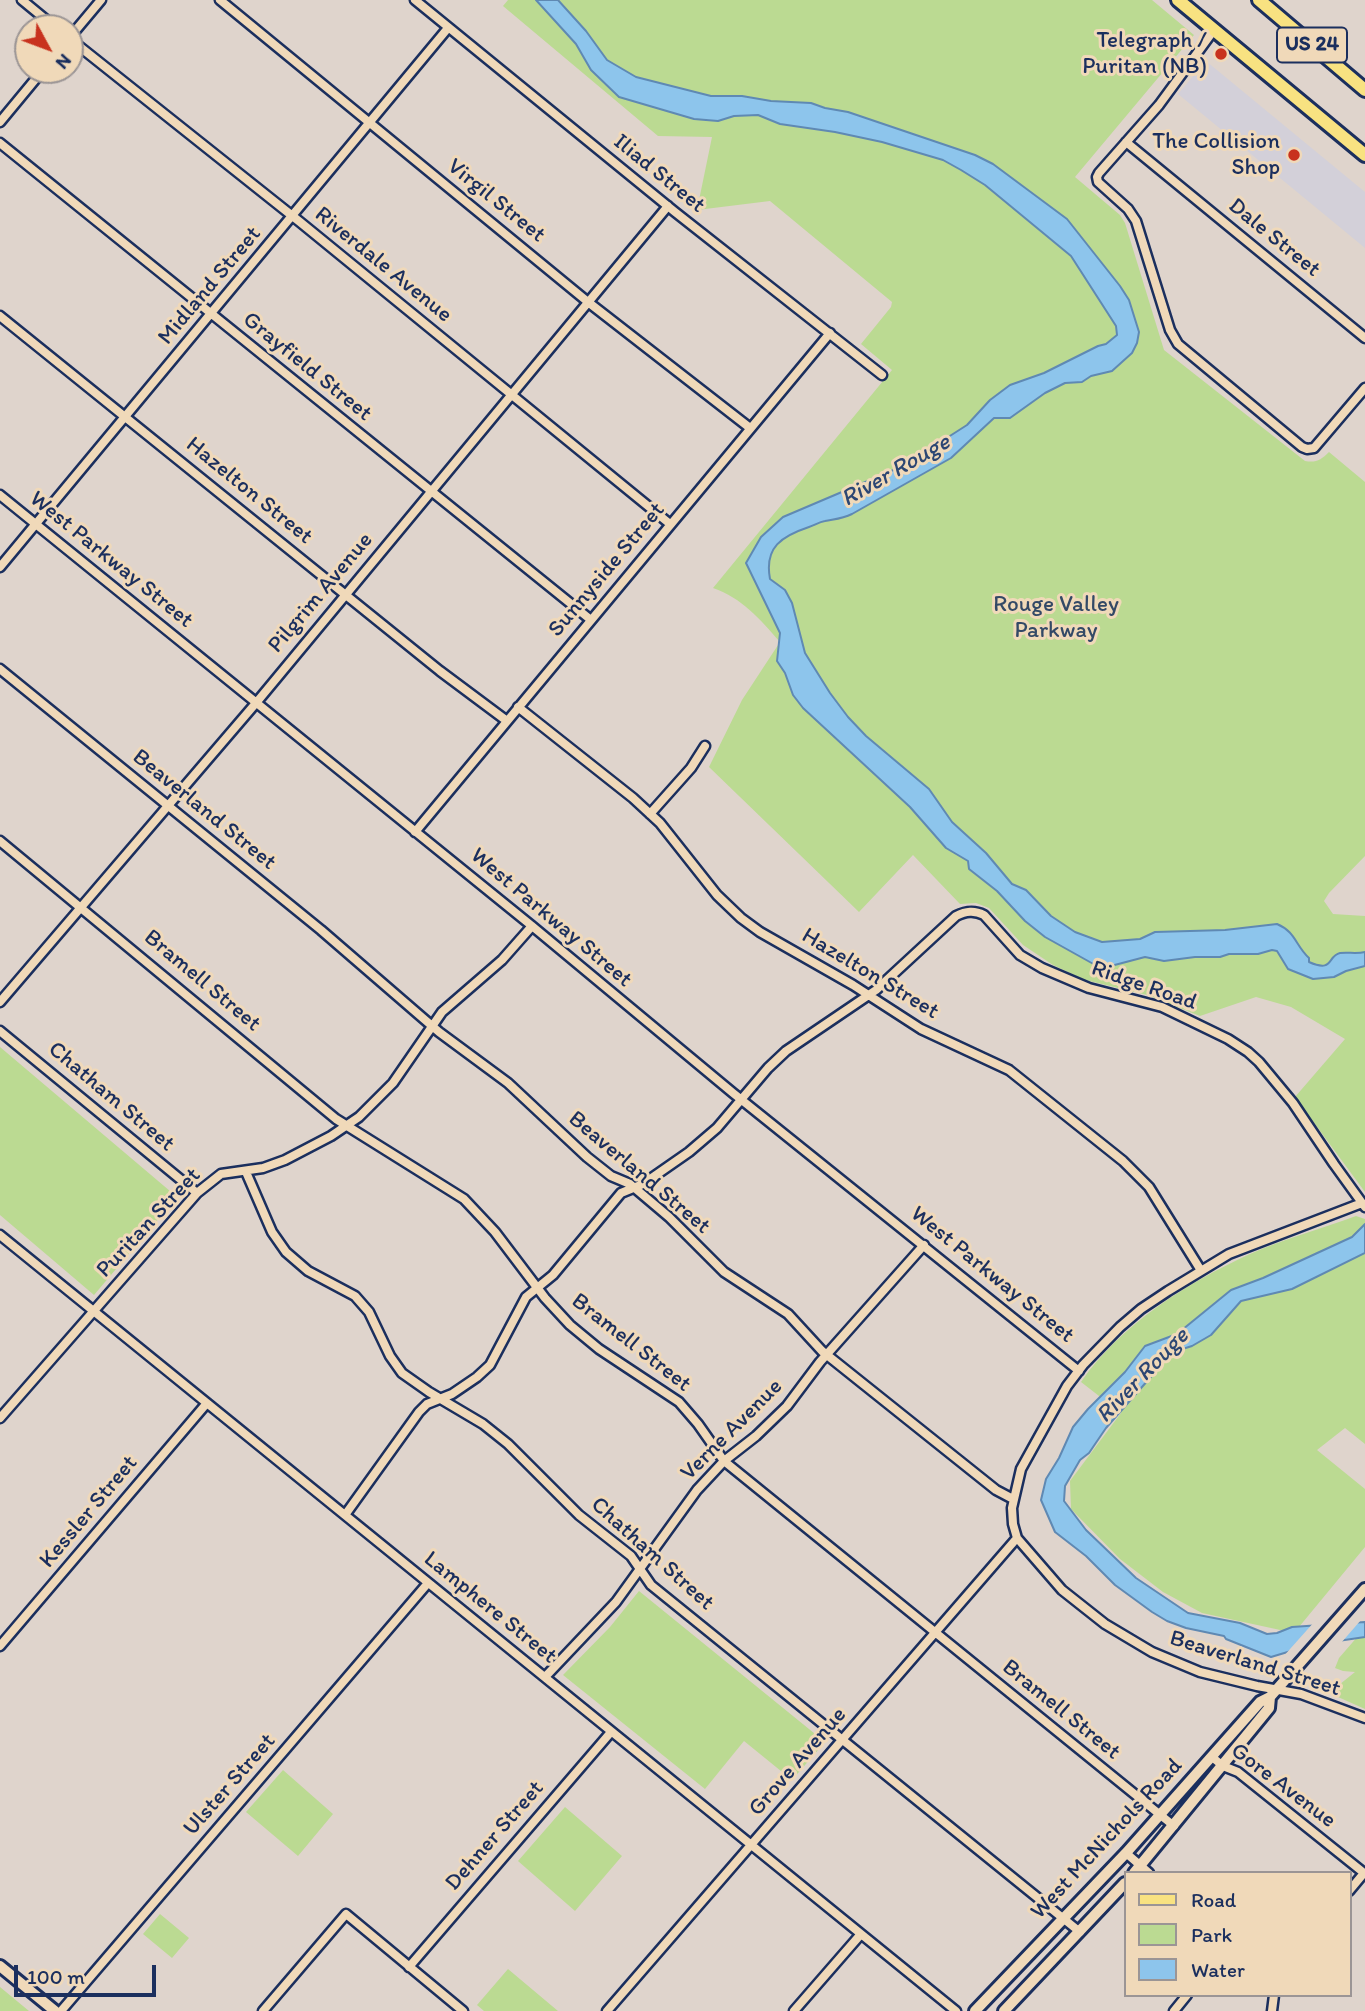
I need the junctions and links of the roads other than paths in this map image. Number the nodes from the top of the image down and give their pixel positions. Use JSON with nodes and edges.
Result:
{"nodes":[{"id":1,"x":22,"y":0,"type":"edge"},
{"id":2,"x":101,"y":0,"type":"edge"},
{"id":3,"x":220,"y":0,"type":"edge"},
{"id":4,"x":415,"y":0,"type":"edge"},
{"id":5,"x":1178,"y":0,"type":"edge"},
{"id":6,"x":1259,"y":0,"type":"edge"},
{"id":7,"x":39,"y":14,"type":"edge"},
{"id":8,"x":84,"y":21,"type":"edge"},
{"id":9,"x":448,"y":28,"type":"junction"},
{"id":10,"x":1214,"y":30,"type":"junction"},
{"id":11,"x":84,"y":49,"type":"edge"},
{"id":12,"x":31,"y":84,"type":"edge"},
{"id":13,"x":1365,"y":90,"type":"edge"},
{"id":14,"x":0,"y":122,"type":"edge"},
{"id":15,"x":370,"y":123,"type":"junction"},
{"id":16,"x":1126,"y":142,"type":"junction"},
{"id":17,"x":0,"y":143,"type":"edge"},
{"id":18,"x":1365,"y":155,"type":"edge"},
{"id":19,"x":668,"y":206,"type":"junction"},
{"id":20,"x":292,"y":216,"type":"junction"},
{"id":21,"x":588,"y":302,"type":"junction"},
{"id":22,"x":211,"y":314,"type":"junction"},
{"id":23,"x":0,"y":316,"type":"edge"},
{"id":24,"x":830,"y":333,"type":"junction"},
{"id":25,"x":1365,"y":338,"type":"edge"},
{"id":26,"x":881,"y":374,"type":"dead end"},
{"id":27,"x":1365,"y":388,"type":"edge"},
{"id":28,"x":511,"y":395,"type":"junction"},
{"id":29,"x":126,"y":417,"type":"junction"},
{"id":30,"x":750,"y":428,"type":"junction"},
{"id":31,"x":431,"y":492,"type":"junction"},
{"id":32,"x":0,"y":495,"type":"edge"},
{"id":33,"x":36,"y":524,"type":"junction"},
{"id":34,"x":670,"y":524,"type":"junction"},
{"id":35,"x":0,"y":567,"type":"edge"},
{"id":36,"x":346,"y":593,"type":"junction"},
{"id":37,"x":591,"y":620,"type":"junction"},
{"id":38,"x":0,"y":669,"type":"edge"},
{"id":39,"x":256,"y":703,"type":"junction"},
{"id":40,"x":518,"y":707,"type":"junction"},
{"id":41,"x":507,"y":722,"type":"junction"},
{"id":42,"x":705,"y":746,"type":"dead end"},
{"id":43,"x":169,"y":806,"type":"junction"},
{"id":44,"x":650,"y":814,"type":"junction"},
{"id":45,"x":415,"y":831,"type":"junction"},
{"id":46,"x":0,"y":841,"type":"edge"},
{"id":47,"x":81,"y":907,"type":"junction"},
{"id":48,"x":533,"y":926,"type":"junction"},
{"id":49,"x":869,"y":996,"type":"junction"},
{"id":50,"x":0,"y":1002,"type":"edge"},
{"id":51,"x":432,"y":1025,"type":"junction"},
{"id":52,"x":0,"y":1031,"type":"edge"},
{"id":53,"x":741,"y":1100,"type":"junction"},
{"id":54,"x":346,"y":1127,"type":"junction"},
{"id":55,"x":246,"y":1172,"type":"junction"},
{"id":56,"x":633,"y":1187,"type":"junction"},
{"id":57,"x":197,"y":1193,"type":"junction"},
{"id":58,"x":1364,"y":1205,"type":"edge"},
{"id":59,"x":0,"y":1235,"type":"edge"},
{"id":60,"x":924,"y":1245,"type":"junction"},
{"id":61,"x":1200,"y":1269,"type":"junction"},
{"id":62,"x":537,"y":1288,"type":"junction"},
{"id":63,"x":93,"y":1311,"type":"junction"},
{"id":64,"x":827,"y":1354,"type":"junction"},
{"id":65,"x":1079,"y":1371,"type":"junction"},
{"id":66,"x":442,"y":1399,"type":"junction"},
{"id":67,"x":207,"y":1403,"type":"junction"},
{"id":68,"x":0,"y":1418,"type":"edge"},
{"id":69,"x":724,"y":1461,"type":"junction"},
{"id":70,"x":1013,"y":1499,"type":"junction"},
{"id":71,"x":345,"y":1515,"type":"junction"},
{"id":72,"x":1017,"y":1538,"type":"junction"},
{"id":73,"x":639,"y":1570,"type":"junction"},
{"id":74,"x":428,"y":1583,"type":"junction"},
{"id":75,"x":1365,"y":1589,"type":"edge"},
{"id":76,"x":935,"y":1633,"type":"junction"},
{"id":77,"x":0,"y":1646,"type":"edge"},
{"id":78,"x":544,"y":1677,"type":"junction"},
{"id":79,"x":1274,"y":1693,"type":"junction"},
{"id":80,"x":1365,"y":1718,"type":"edge"},
{"id":81,"x":611,"y":1732,"type":"junction"},
{"id":82,"x":843,"y":1739,"type":"junction"},
{"id":83,"x":1212,"y":1757,"type":"junction"},
{"id":84,"x":1223,"y":1766,"type":"junction"},
{"id":85,"x":1159,"y":1815,"type":"junction"},
{"id":86,"x":1174,"y":1826,"type":"junction"},
{"id":87,"x":751,"y":1844,"type":"junction"},
{"id":88,"x":1126,"y":1853,"type":"junction"},
{"id":89,"x":1141,"y":1870,"type":"edge"},
{"id":90,"x":1364,"y":1873,"type":"edge"},
{"id":91,"x":1124,"y":1884,"type":"edge"},
{"id":92,"x":1351,"y":1889,"type":"edge"},
{"id":93,"x":1064,"y":1919,"type":"junction"},
{"id":94,"x":1080,"y":1932,"type":"junction"},
{"id":95,"x":861,"y":1934,"type":"junction"},
{"id":96,"x":0,"y":1966,"type":"edge"},
{"id":97,"x":409,"y":1967,"type":"junction"},
{"id":98,"x":1185,"y":1997,"type":"edge"},
{"id":99,"x":266,"y":2010,"type":"edge"},
{"id":100,"x":55,"y":2011,"type":"edge"},
{"id":101,"x":61,"y":2011,"type":"edge"},
{"id":102,"x":463,"y":2011,"type":"edge"},
{"id":103,"x":607,"y":2011,"type":"edge"},
{"id":104,"x":794,"y":2011,"type":"edge"},
{"id":105,"x":956,"y":2011,"type":"edge"},
{"id":106,"x":975,"y":2011,"type":"edge"},
{"id":107,"x":1004,"y":2011,"type":"edge"},
{"id":108,"x":1174,"y":2011,"type":"edge"}],
"edges":[{"from":1,"to":7,"type":"street"},
{"from":2,"to":8,"type":"street"},
{"from":3,"to":15,"type":"street","name":"Virgil Street"},
{"from":4,"to":9,"type":"street","name":"Iliad Street"},
{"from":5,"to":10,"type":"main road","number":"US 24"},
{"from":6,"to":13,"type":"main road","number":"US 24"},
{"from":9,"to":15,"type":"street","name":"Midland Street"},
{"from":9,"to":19,"type":"street","name":"Iliad Street"},
{"from":10,"to":16,"type":"street"},
{"from":10,"to":18,"type":"main road","number":"US 24"},
{"from":11,"to":20,"type":"street","name":"Riverdale Avenue"},
{"from":12,"to":14,"type":"street"},
{"from":15,"to":20,"type":"street","name":"Midland Street"},
{"from":15,"to":21,"type":"street","name":"Virgil Street"},
{"from":16,"to":25,"type":"street","name":"Dale Street"},
{"from":16,"to":27,"type":"street"},
{"from":17,"to":22,"type":"street","name":"Grayfield Street"},
{"from":19,"to":21,"type":"street","name":"Pilgrim Avenue"},
{"from":19,"to":24,"type":"street","name":"Iliad Street"},
{"from":20,"to":22,"type":"street","name":"Midland Street"},
{"from":20,"to":28,"type":"street","name":"Riverdale Avenue"},
{"from":21,"to":28,"type":"street","name":"Pilgrim Avenue"},
{"from":21,"to":30,"type":"street","name":"Virgil Street"},
{"from":22,"to":29,"type":"street","name":"Midland Street"},
{"from":22,"to":31,"type":"street","name":"Grayfield Street"},
{"from":23,"to":29,"type":"street","name":"Hazelton Street"},
{"from":24,"to":26,"type":"street","name":"Iliad Street"},
{"from":24,"to":30,"type":"street","name":"Sunnyside Street"},
{"from":28,"to":31,"type":"street","name":"Pilgrim Avenue"},
{"from":28,"to":34,"type":"street","name":"Riverdale Avenue"},
{"from":29,"to":33,"type":"street","name":"Midland Street"},
{"from":29,"to":36,"type":"street","name":"Hazelton Street"},
{"from":30,"to":34,"type":"street","name":"Sunnyside Street"},
{"from":31,"to":36,"type":"street","name":"Pilgrim Avenue"},
{"from":31,"to":37,"type":"street","name":"Grayfield Street"},
{"from":32,"to":33,"type":"street","name":"West Parkway Street"},
{"from":33,"to":35,"type":"street","name":"Midland Street"},
{"from":33,"to":39,"type":"street","name":"West Parkway Street"},
{"from":34,"to":37,"type":"street","name":"Sunnyside Street"},
{"from":36,"to":39,"type":"street","name":"Pilgrim Avenue"},
{"from":36,"to":41,"type":"street","name":"Hazelton Street"},
{"from":37,"to":40,"type":"street","name":"Sunnyside Street"},
{"from":38,"to":43,"type":"street","name":"Beaverland Street"},
{"from":39,"to":43,"type":"street","name":"Pilgrim Avenue"},
{"from":39,"to":45,"type":"street","name":"West Parkway Street"},
{"from":40,"to":41,"type":"street","name":"Sunnyside Street"},
{"from":40,"to":44,"type":"street","name":"Hazelton Street"},
{"from":41,"to":45,"type":"street","name":"Sunnyside Street"},
{"from":42,"to":44,"type":"street"},
{"from":43,"to":47,"type":"street","name":"Pilgrim Avenue"},
{"from":43,"to":51,"type":"street","name":"Beaverland Street"},
{"from":44,"to":49,"type":"street","name":"Hazelton Street"},
{"from":45,"to":48,"type":"street","name":"West Parkway Street"},
{"from":46,"to":47,"type":"street","name":"Bramell Street"},
{"from":47,"to":50,"type":"street","name":"Pilgrim Avenue"},
{"from":47,"to":54,"type":"street","name":"Bramell Street"},
{"from":48,"to":51,"type":"street","name":"Puritan Street"},
{"from":48,"to":53,"type":"street","name":"West Parkway Street"},
{"from":49,"to":53,"type":"street"},
{"from":49,"to":58,"type":"street","name":"Ridge Road"},
{"from":49,"to":61,"type":"street","name":"Hazelton Street"},
{"from":51,"to":54,"type":"street","name":"Puritan Street"},
{"from":51,"to":56,"type":"street","name":"Beaverland Street"},
{"from":52,"to":57,"type":"street","name":"Chatham Street"},
{"from":53,"to":56,"type":"street"},
{"from":53,"to":60,"type":"street","name":"West Parkway Street"},
{"from":54,"to":55,"type":"street","name":"Puritan Street"},
{"from":54,"to":62,"type":"street","name":"Bramell Street"},
{"from":55,"to":57,"type":"street","name":"Puritan Street"},
{"from":55,"to":66,"type":"street","name":"Chatham Street"},
{"from":56,"to":62,"type":"street"},
{"from":56,"to":64,"type":"street","name":"Beaverland Street"},
{"from":57,"to":63,"type":"street","name":"Puritan Street"},
{"from":58,"to":61,"type":"street"},
{"from":59,"to":63,"type":"street","name":"Lamphere Street"},
{"from":60,"to":64,"type":"street","name":"Verne Avenue"},
{"from":60,"to":65,"type":"street","name":"West Parkway Street"},
{"from":61,"to":65,"type":"street"},
{"from":62,"to":66,"type":"street"},
{"from":62,"to":69,"type":"street","name":"Bramell Street"},
{"from":63,"to":67,"type":"street","name":"Lamphere Street"},
{"from":63,"to":68,"type":"street","name":"Puritan Street"},
{"from":64,"to":69,"type":"street","name":"Verne Avenue"},
{"from":64,"to":70,"type":"street","name":"Beaverland Street"},
{"from":65,"to":70,"type":"street"},
{"from":66,"to":71,"type":"street"},
{"from":66,"to":73,"type":"street","name":"Chatham Street"},
{"from":67,"to":71,"type":"street","name":"Lamphere Street"},
{"from":67,"to":77,"type":"street","name":"Kessler Street"},
{"from":69,"to":73,"type":"street","name":"Verne Avenue"},
{"from":69,"to":76,"type":"street","name":"Bramell Street"},
{"from":70,"to":72,"type":"street"},
{"from":71,"to":74,"type":"street","name":"Lamphere Street"},
{"from":72,"to":76,"type":"street","name":"Grove Avenue"},
{"from":72,"to":79,"type":"street","name":"Beaverland Street"},
{"from":73,"to":78,"type":"street","name":"Verne Avenue"},
{"from":73,"to":82,"type":"street","name":"Chatham Street"},
{"from":74,"to":78,"type":"street","name":"Lamphere Street"},
{"from":74,"to":101,"type":"street","name":"Ulster Street"},
{"from":75,"to":79,"type":"main road","name":"West McNichols Road"},
{"from":76,"to":82,"type":"street","name":"Grove Avenue"},
{"from":76,"to":85,"type":"street","name":"Bramell Street"},
{"from":78,"to":81,"type":"street","name":"Lamphere Street"},
{"from":79,"to":80,"type":"street","name":"Beaverland Street"},
{"from":79,"to":83,"type":"main road","name":"West McNichols Road"},
{"from":79,"to":84,"type":"main road","name":"West McNichols Road"},
{"from":81,"to":87,"type":"street","name":"Lamphere Street"},
{"from":81,"to":97,"type":"street","name":"Dehner Street"},
{"from":82,"to":87,"type":"street","name":"Grove Avenue"},
{"from":82,"to":93,"type":"street","name":"Chatham Street"},
{"from":83,"to":84,"type":"street","name":"Gore Avenue"},
{"from":83,"to":85,"type":"main road","name":"West McNichols Road"},
{"from":84,"to":86,"type":"main road","name":"West McNichols Road"},
{"from":84,"to":90,"type":"street","name":"Gore Avenue"},
{"from":85,"to":86,"type":"street","name":"Bramell Street"},
{"from":85,"to":88,"type":"main road","name":"West McNichols Road"},
{"from":86,"to":89,"type":"main road","name":"West McNichols Road"},
{"from":87,"to":95,"type":"street","name":"Lamphere Street"},
{"from":87,"to":103,"type":"street","name":"Grove Avenue"},
{"from":88,"to":89,"type":"street"},
{"from":88,"to":93,"type":"main road","name":"West McNichols Road"},
{"from":90,"to":92,"type":"street"},
{"from":91,"to":94,"type":"main road","name":"West McNichols Road"},
{"from":93,"to":94,"type":"street","name":"Chatham Street"},
{"from":93,"to":106,"type":"main road","name":"West McNichols Road"},
{"from":94,"to":107,"type":"main road","name":"West McNichols Road"},
{"from":95,"to":104,"type":"street"},
{"from":95,"to":105,"type":"street","name":"Lamphere Street"},
{"from":96,"to":100,"type":"main road"},
{"from":97,"to":99,"type":"street"},
{"from":97,"to":102,"type":"street"},
{"from":98,"to":108,"type":"street"}]}
